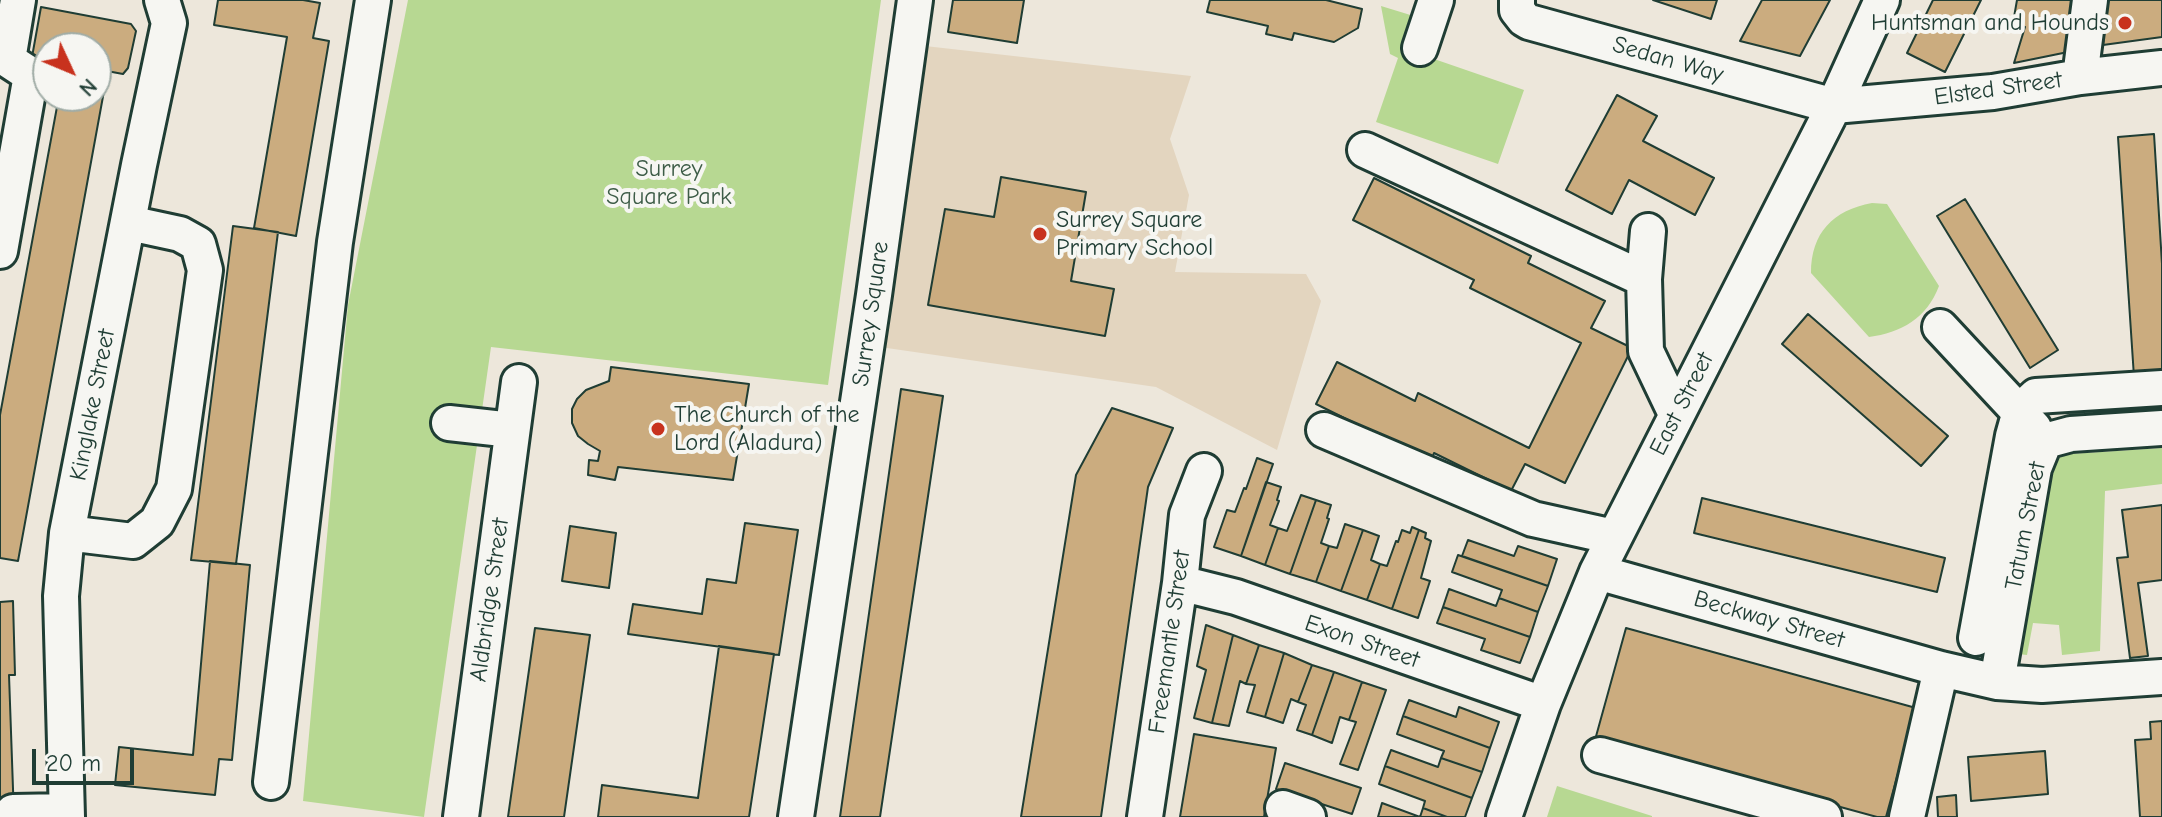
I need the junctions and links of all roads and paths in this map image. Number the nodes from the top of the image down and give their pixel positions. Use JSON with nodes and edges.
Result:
{"nodes":[{"id":1,"x":18,"y":0,"type":"edge"},
{"id":2,"x":373,"y":0,"type":"edge"},
{"id":3,"x":915,"y":0,"type":"edge"},
{"id":4,"x":1436,"y":0,"type":"edge"},
{"id":5,"x":1517,"y":0,"type":"edge"},
{"id":6,"x":1882,"y":0,"type":"edge"},
{"id":7,"x":2090,"y":0,"type":"edge"},
{"id":8,"x":157,"y":1,"type":"edge"},
{"id":9,"x":1420,"y":48,"type":"dead end"},
{"id":10,"x":2162,"y":68,"type":"edge"},
{"id":11,"x":2080,"y":77,"type":"junction"},
{"id":12,"x":1834,"y":106,"type":"junction"},
{"id":13,"x":1365,"y":150,"type":"dead end"},
{"id":14,"x":129,"y":223,"type":"junction"},
{"id":15,"x":1648,"y":231,"type":"dead end"},
{"id":16,"x":0,"y":251,"type":"edge"},
{"id":17,"x":1644,"y":279,"type":"junction"},
{"id":18,"x":1940,"y":327,"type":"dead end"},
{"id":19,"x":519,"y":382,"type":"dead end"},
{"id":20,"x":2162,"y":388,"type":"edge"},
{"id":21,"x":2020,"y":411,"type":"junction"},
{"id":22,"x":1676,"y":414,"type":"junction"},
{"id":23,"x":449,"y":423,"type":"dead end"},
{"id":24,"x":2162,"y":428,"type":"edge"},
{"id":25,"x":512,"y":430,"type":"junction"},
{"id":26,"x":1324,"y":430,"type":"dead end"},
{"id":27,"x":2045,"y":441,"type":"junction"},
{"id":28,"x":1204,"y":471,"type":"dead end"},
{"id":29,"x":67,"y":533,"type":"junction"},
{"id":30,"x":1614,"y":537,"type":"junction"},
{"id":31,"x":1597,"y":572,"type":"junction"},
{"id":32,"x":1180,"y":583,"type":"junction"},
{"id":33,"x":1976,"y":638,"type":"dead end"},
{"id":34,"x":1941,"y":669,"type":"junction"},
{"id":35,"x":2162,"y":677,"type":"edge"},
{"id":36,"x":1997,"y":682,"type":"junction"},
{"id":37,"x":1543,"y":704,"type":"junction"},
{"id":38,"x":1600,"y":755,"type":"dead end"},
{"id":39,"x":271,"y":782,"type":"dead end"},
{"id":40,"x":13,"y":812,"type":"dead end"},
{"id":41,"x":66,"y":814,"type":"edge"},
{"id":42,"x":461,"y":817,"type":"edge"},
{"id":43,"x":796,"y":817,"type":"edge"},
{"id":44,"x":1145,"y":817,"type":"edge"},
{"id":45,"x":1504,"y":817,"type":"edge"},
{"id":46,"x":1824,"y":817,"type":"edge"},
{"id":47,"x":1907,"y":817,"type":"edge"}],
"edges":[{"from":1,"to":16,"type":"street"},
{"from":2,"to":39,"type":"street"},
{"from":3,"to":43,"type":"street","name":"Surrey Square"},
{"from":4,"to":9,"type":"street"},
{"from":5,"to":12,"type":"street","name":"Sedan Way"},
{"from":6,"to":12,"type":"street","name":"East Street"},
{"from":7,"to":11,"type":"street"},
{"from":8,"to":14,"type":"street","name":"Kinglake Street"},
{"from":10,"to":11,"type":"street","name":"Elsted Street"},
{"from":11,"to":12,"type":"street","name":"Elsted Street"},
{"from":12,"to":22,"type":"street","name":"East Street"},
{"from":13,"to":17,"type":"street"},
{"from":14,"to":29,"type":"street","name":"Kinglake Street"},
{"from":14,"to":29,"type":"street"},
{"from":15,"to":17,"type":"street"},
{"from":17,"to":22,"type":"street"},
{"from":18,"to":21,"type":"street"},
{"from":19,"to":25,"type":"street","name":"Aldbridge Street"},
{"from":20,"to":21,"type":"street"},
{"from":21,"to":27,"type":"street"},
{"from":21,"to":33,"type":"street"},
{"from":22,"to":30,"type":"street","name":"East Street"},
{"from":23,"to":25,"type":"street"},
{"from":24,"to":27,"type":"street","name":"Tatum Street"},
{"from":25,"to":42,"type":"street","name":"Aldbridge Street"},
{"from":26,"to":30,"type":"street"},
{"from":27,"to":36,"type":"street","name":"Tatum Street"},
{"from":28,"to":32,"type":"street","name":"Freemantle Street"},
{"from":29,"to":41,"type":"street","name":"Kinglake Street"},
{"from":30,"to":31,"type":"street","name":"East Street"},
{"from":31,"to":34,"type":"street","name":"Beckway Street"},
{"from":31,"to":37,"type":"street","name":"East Street"},
{"from":32,"to":37,"type":"street","name":"Exon Street"},
{"from":32,"to":44,"type":"street","name":"Freemantle Street"},
{"from":34,"to":36,"type":"street","name":"Beckway Street"},
{"from":34,"to":47,"type":"street"},
{"from":35,"to":36,"type":"street","name":"Beckway Street"},
{"from":37,"to":45,"type":"street","name":"East Street"},
{"from":38,"to":46,"type":"street"},
{"from":40,"to":41,"type":"street"}]}
